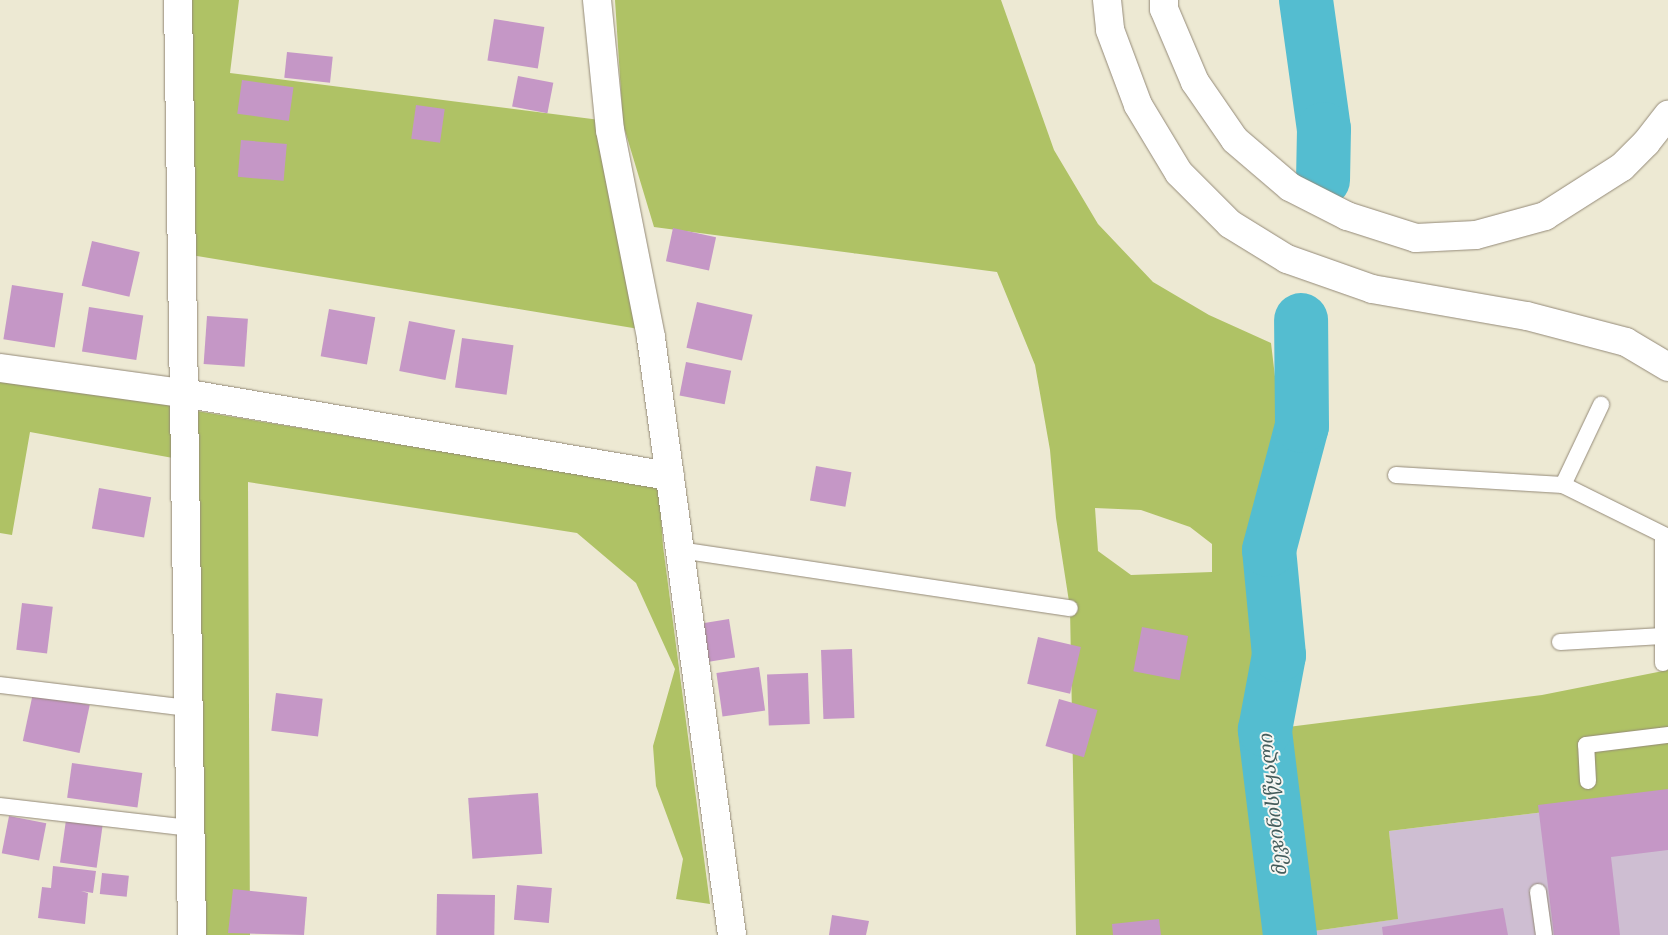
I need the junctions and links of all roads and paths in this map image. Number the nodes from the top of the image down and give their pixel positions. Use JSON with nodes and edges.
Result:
{"nodes":[{"id":1,"x":178,"y":0,"type":"edge"},
{"id":2,"x":597,"y":0,"type":"edge"},
{"id":3,"x":1106,"y":0,"type":"edge"},
{"id":4,"x":1164,"y":0,"type":"edge"},
{"id":5,"x":1668,"y":115,"type":"edge"},
{"id":6,"x":1668,"y":367,"type":"edge"},
{"id":7,"x":0,"y":368,"type":"edge"},
{"id":8,"x":183,"y":393,"type":"junction"},
{"id":9,"x":1601,"y":405,"type":"dead end"},
{"id":10,"x":1396,"y":475,"type":"dead end"},
{"id":11,"x":670,"y":476,"type":"junction"},
{"id":12,"x":1563,"y":485,"type":"junction"},
{"id":13,"x":1666,"y":537,"type":"edge"},
{"id":14,"x":680,"y":550,"type":"junction"},
{"id":15,"x":1070,"y":608,"type":"dead end"},
{"id":16,"x":1663,"y":636,"type":"junction"},
{"id":17,"x":1560,"y":642,"type":"dead end"},
{"id":18,"x":1663,"y":663,"type":"dead end"},
{"id":19,"x":0,"y":685,"type":"edge"},
{"id":20,"x":188,"y":708,"type":"junction"},
{"id":21,"x":1668,"y":736,"type":"edge"},
{"id":22,"x":1588,"y":781,"type":"dead end"},
{"id":23,"x":0,"y":806,"type":"edge"},
{"id":24,"x":190,"y":828,"type":"junction"},
{"id":25,"x":1538,"y":892,"type":"dead end"},
{"id":26,"x":192,"y":935,"type":"edge"},
{"id":27,"x":732,"y":935,"type":"edge"},
{"id":28,"x":1544,"y":935,"type":"edge"}],
"edges":[{"from":1,"to":8,"type":"main road"},
{"from":2,"to":11,"type":"main road"},
{"from":3,"to":6,"type":"main road"},
{"from":4,"to":5,"type":"main road"},
{"from":7,"to":8,"type":"main road"},
{"from":8,"to":11,"type":"main road"},
{"from":8,"to":20,"type":"main road"},
{"from":9,"to":12,"type":"lane"},
{"from":10,"to":12,"type":"lane"},
{"from":11,"to":14,"type":"main road"},
{"from":12,"to":13,"type":"lane"},
{"from":13,"to":16,"type":"lane"},
{"from":14,"to":15,"type":"lane"},
{"from":14,"to":27,"type":"main road"},
{"from":16,"to":17,"type":"lane"},
{"from":16,"to":18,"type":"lane"},
{"from":19,"to":20,"type":"lane"},
{"from":20,"to":24,"type":"main road"},
{"from":21,"to":22,"type":"lane"},
{"from":23,"to":24,"type":"lane"},
{"from":24,"to":26,"type":"main road"},
{"from":25,"to":28,"type":"lane"}]}
